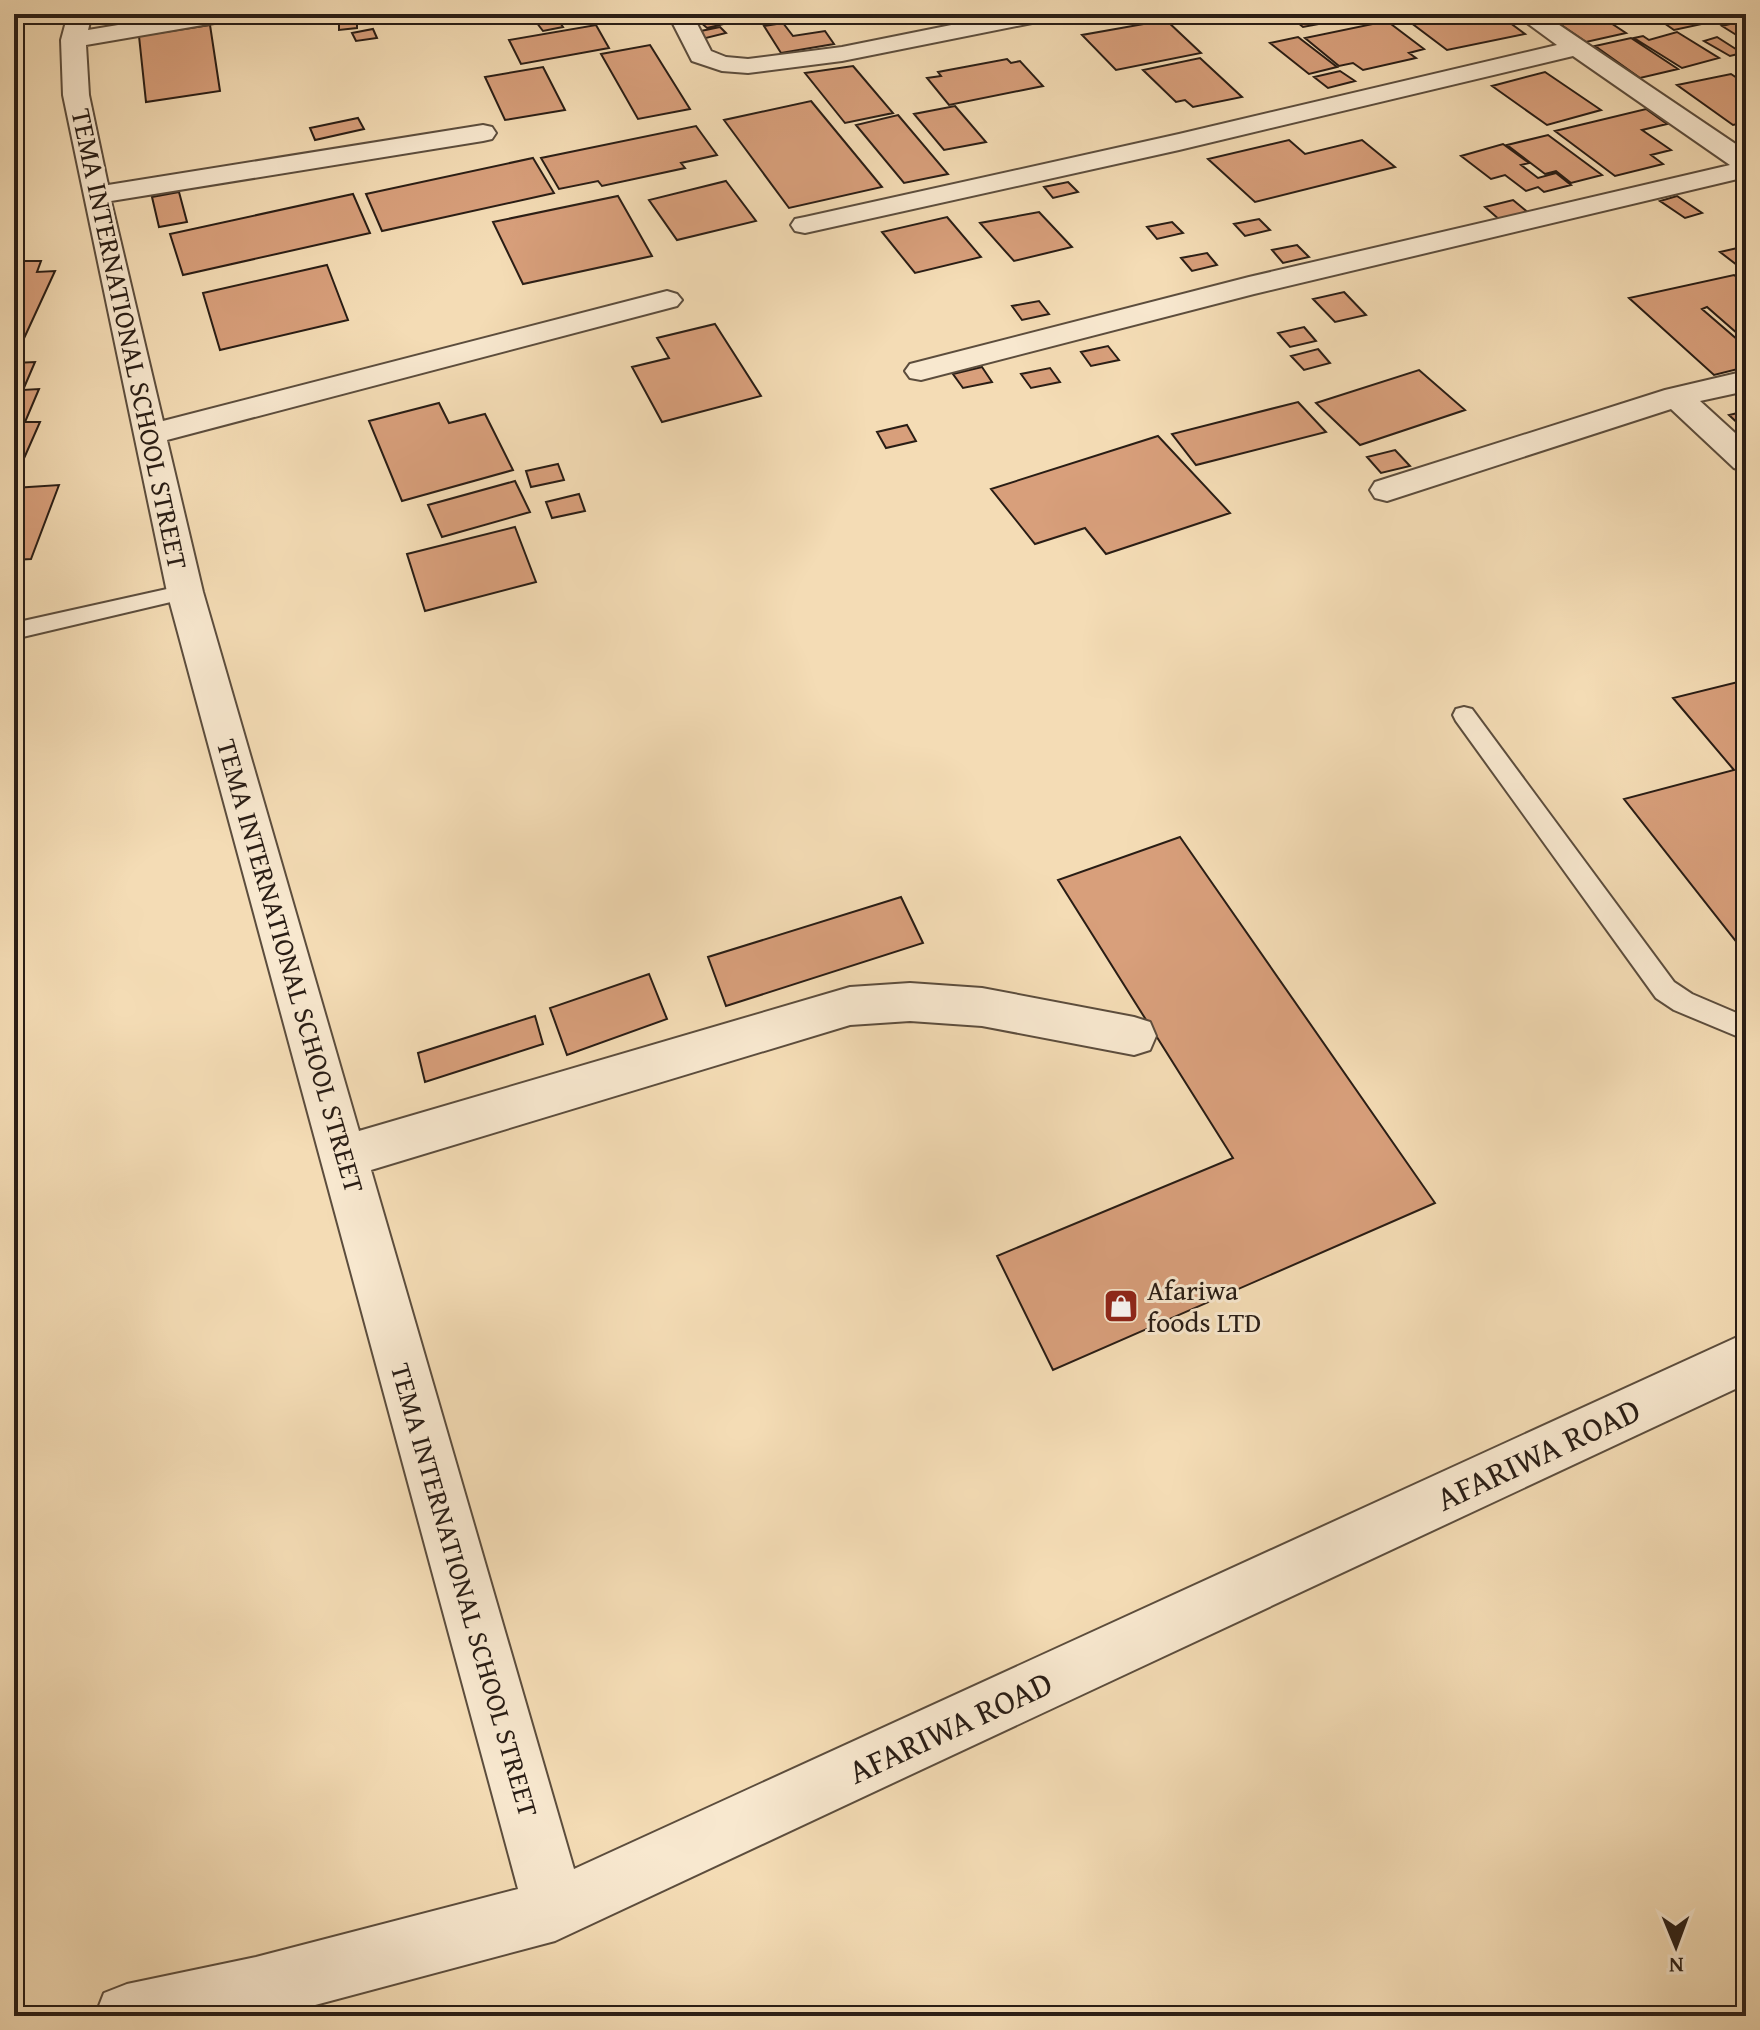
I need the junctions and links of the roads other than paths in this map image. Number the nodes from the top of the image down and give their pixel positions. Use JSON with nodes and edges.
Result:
{"nodes":[{"id":1,"x":226,"y":14,"type":"edge"},
{"id":2,"x":680,"y":14,"type":"edge"},
{"id":3,"x":1042,"y":14,"type":"edge"},
{"id":4,"x":1527,"y":14,"type":"edge"},
{"id":5,"x":77,"y":27,"type":"edge"},
{"id":6,"x":1576,"y":48,"type":"junction"},
{"id":7,"x":483,"y":133,"type":"dead end"},
{"id":8,"x":1746,"y":166,"type":"edge"},
{"id":9,"x":96,"y":195,"type":"junction"},
{"id":10,"x":805,"y":225,"type":"dead end"},
{"id":11,"x":667,"y":300,"type":"dead end"},
{"id":12,"x":921,"y":371,"type":"dead end"},
{"id":13,"x":1746,"y":381,"type":"edge"},
{"id":14,"x":1676,"y":397,"type":"junction"},
{"id":15,"x":150,"y":434,"type":"junction"},
{"id":16,"x":1746,"y":461,"type":"edge"},
{"id":17,"x":1387,"y":490,"type":"dead end"},
{"id":18,"x":185,"y":592,"type":"junction"},
{"id":19,"x":14,"y":631,"type":"edge"},
{"id":20,"x":1464,"y":715,"type":"dead end"},
{"id":21,"x":1746,"y":1029,"type":"edge"},
{"id":22,"x":1134,"y":1036,"type":"dead end"},
{"id":23,"x":344,"y":1157,"type":"junction"},
{"id":24,"x":1746,"y":1358,"type":"edge"},
{"id":25,"x":555,"y":1910,"type":"junction"},
{"id":26,"x":127,"y":2016,"type":"edge"}],
"edges":[{"from":1,"to":5,"type":"street"},
{"from":2,"to":3,"type":"street"},
{"from":4,"to":6,"type":"street"},
{"from":5,"to":9,"type":"street","name":"TEMA INTERNATIONAL SCHOOL STREET"},
{"from":6,"to":8,"type":"street"},
{"from":6,"to":10,"type":"street"},
{"from":7,"to":9,"type":"street"},
{"from":8,"to":12,"type":"street"},
{"from":9,"to":15,"type":"street","name":"TEMA INTERNATIONAL SCHOOL STREET"},
{"from":11,"to":15,"type":"street"},
{"from":13,"to":14,"type":"street"},
{"from":14,"to":16,"type":"street"},
{"from":14,"to":17,"type":"street"},
{"from":15,"to":18,"type":"street","name":"TEMA INTERNATIONAL SCHOOL STREET"},
{"from":18,"to":19,"type":"lane"},
{"from":18,"to":23,"type":"street","name":"TEMA INTERNATIONAL SCHOOL STREET"},
{"from":20,"to":21,"type":"lane"},
{"from":22,"to":23,"type":"street"},
{"from":23,"to":25,"type":"street","name":"TEMA INTERNATIONAL SCHOOL STREET"},
{"from":24,"to":25,"type":"street","name":"AFARIWA ROAD"},
{"from":25,"to":26,"type":"street","name":"AFARIWA ROAD"}]}
